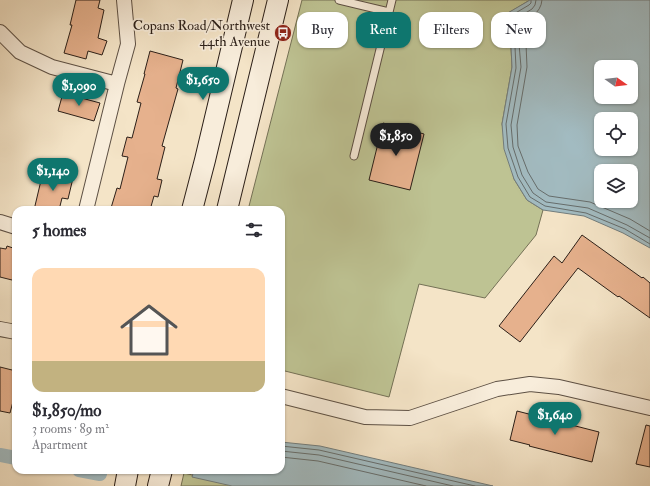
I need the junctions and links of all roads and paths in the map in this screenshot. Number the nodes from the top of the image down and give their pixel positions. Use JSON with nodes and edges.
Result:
{"nodes":[{"id":1,"x":124,"y":0,"type":"edge"},
{"id":2,"x":243,"y":0,"type":"edge"},
{"id":3,"x":278,"y":0,"type":"edge"},
{"id":4,"x":339,"y":0,"type":"edge"},
{"id":5,"x":392,"y":0,"type":"edge"},
{"id":6,"x":389,"y":12,"type":"joint"},
{"id":7,"x":0,"y":32,"type":"edge"},
{"id":8,"x":380,"y":48,"type":"edge"},
{"id":9,"x":117,"y":84,"type":"junction"},
{"id":10,"x":354,"y":156,"type":"dead end"},
{"id":11,"x":87,"y":206,"type":"edge"},
{"id":12,"x":193,"y":206,"type":"edge"},
{"id":13,"x":227,"y":206,"type":"edge"},
{"id":14,"x":0,"y":222,"type":"edge"},
{"id":15,"x":12,"y":226,"type":"edge"},
{"id":16,"x":0,"y":329,"type":"edge"},
{"id":17,"x":12,"y":331,"type":"edge"},
{"id":18,"x":285,"y":397,"type":"edge"},
{"id":19,"x":650,"y":408,"type":"edge"},
{"id":20,"x":127,"y":474,"type":"edge"},
{"id":21,"x":161,"y":474,"type":"edge"},
{"id":22,"x":125,"y":486,"type":"edge"},
{"id":23,"x":158,"y":486,"type":"edge"}],
"edges":[{"from":1,"to":9,"type":"street"},
{"from":2,"to":12,"type":"main road"},
{"from":3,"to":13,"type":"main road"},
{"from":4,"to":6,"type":"lane"},
{"from":5,"to":6,"type":"lane"},
{"from":7,"to":9,"type":"street"},
{"from":8,"to":10,"type":"lane"},
{"from":9,"to":11,"type":"street"},
{"from":14,"to":15,"type":"street"},
{"from":16,"to":17,"type":"street"},
{"from":18,"to":19,"type":"street"},
{"from":20,"to":22,"type":"main road"},
{"from":21,"to":23,"type":"main road"}]}
